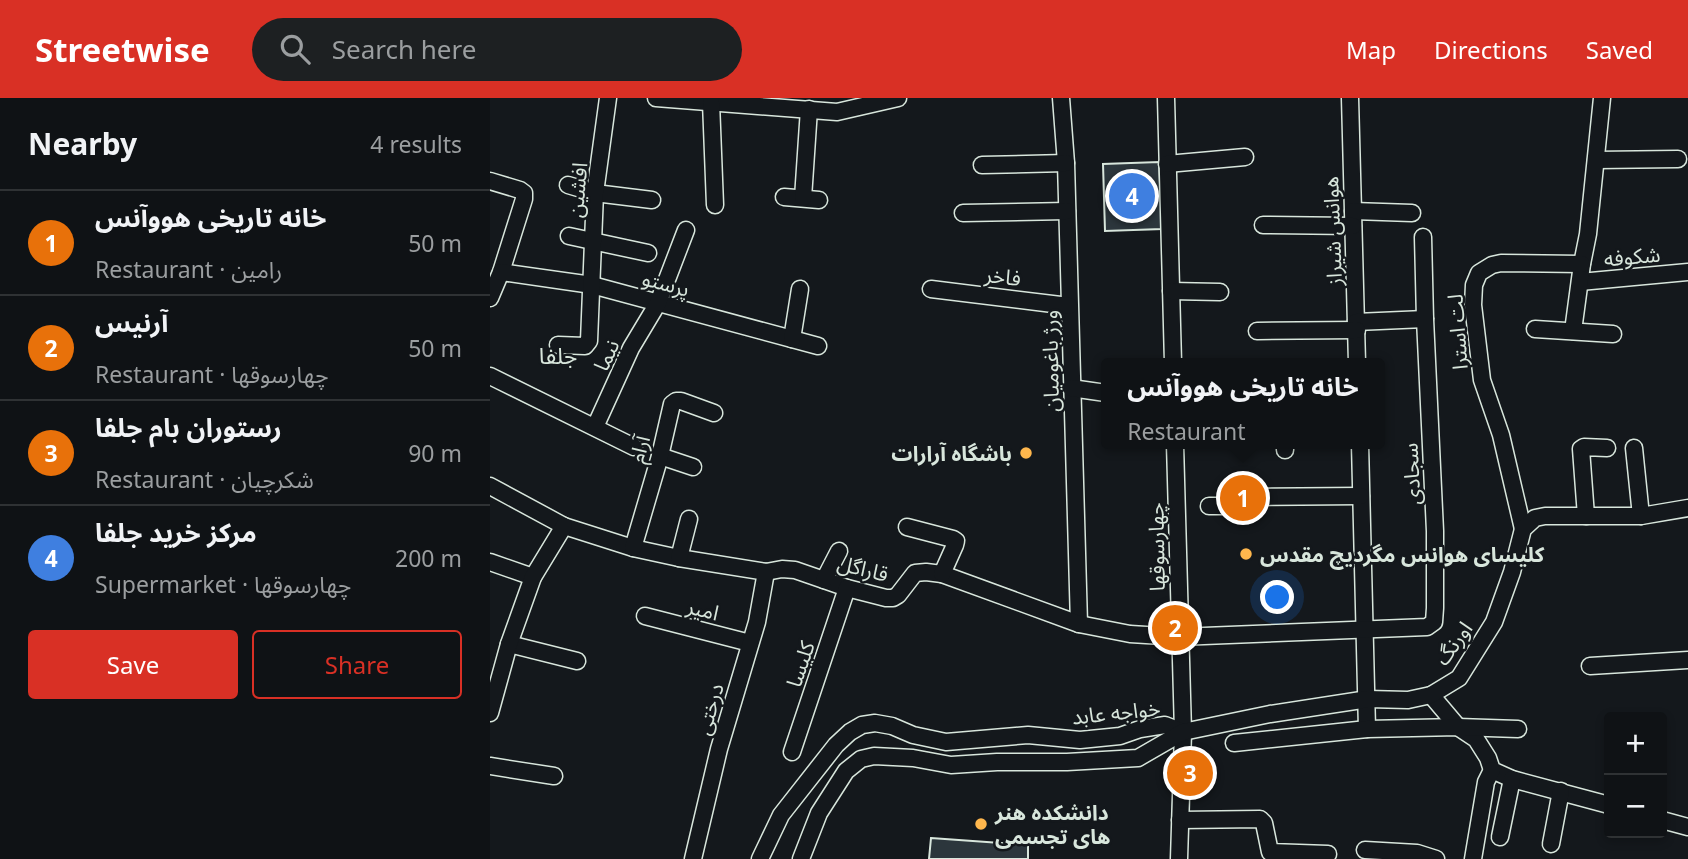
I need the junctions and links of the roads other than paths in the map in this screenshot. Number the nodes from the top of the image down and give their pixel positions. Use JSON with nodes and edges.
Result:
{"nodes":[{"id":1,"x":608,"y":98,"type":"edge"},
{"id":2,"x":656,"y":98,"type":"edge"},
{"id":3,"x":898,"y":98,"type":"edge"},
{"id":4,"x":1060,"y":98,"type":"edge"},
{"id":5,"x":1166,"y":98,"type":"edge"},
{"id":6,"x":1350,"y":98,"type":"edge"},
{"id":7,"x":1602,"y":98,"type":"edge"},
{"id":8,"x":711,"y":102,"type":"junction"},
{"id":9,"x":838,"y":105,"type":"edge"},
{"id":10,"x":809,"y":109,"type":"junction"},
{"id":11,"x":1245,"y":157,"type":"dead end"},
{"id":12,"x":1678,"y":159,"type":"dead end"},
{"id":13,"x":1596,"y":160,"type":"junction"},
{"id":14,"x":1066,"y":163,"type":"junction"},
{"id":15,"x":1167,"y":164,"type":"junction"},
{"id":16,"x":982,"y":165,"type":"dead end"},
{"id":17,"x":490,"y":181,"type":"edge"},
{"id":18,"x":568,"y":186,"type":"dead end"},
{"id":19,"x":596,"y":193,"type":"junction"},
{"id":20,"x":784,"y":197,"type":"dead end"},
{"id":21,"x":652,"y":200,"type":"dead end"},
{"id":22,"x":715,"y":205,"type":"dead end"},
{"id":23,"x":1067,"y":212,"type":"junction"},
{"id":24,"x":963,"y":213,"type":"dead end"},
{"id":25,"x":1412,"y":214,"type":"dead end"},
{"id":26,"x":1353,"y":218,"type":"junction"},
{"id":27,"x":1263,"y":225,"type":"dead end"},
{"id":28,"x":686,"y":230,"type":"dead end"},
{"id":29,"x":569,"y":236,"type":"dead end"},
{"id":30,"x":1423,"y":237,"type":"dead end"},
{"id":31,"x":594,"y":241,"type":"junction"},
{"id":32,"x":648,"y":253,"type":"dead end"},
{"id":33,"x":1582,"y":264,"type":"junction"},
{"id":34,"x":501,"y":272,"type":"junction"},
{"id":35,"x":1688,"y":272,"type":"edge"},
{"id":36,"x":1580,"y":282,"type":"junction"},
{"id":37,"x":592,"y":285,"type":"junction"},
{"id":38,"x":800,"y":289,"type":"dead end"},
{"id":39,"x":931,"y":289,"type":"dead end"},
{"id":40,"x":1171,"y":291,"type":"junction"},
{"id":41,"x":1220,"y":292,"type":"dead end"},
{"id":42,"x":490,"y":298,"type":"edge"},
{"id":43,"x":658,"y":303,"type":"junction"},
{"id":44,"x":1069,"y":306,"type":"junction"},
{"id":45,"x":1424,"y":319,"type":"junction"},
{"id":46,"x":1356,"y":326,"type":"junction"},
{"id":47,"x":1535,"y":330,"type":"dead end"},
{"id":48,"x":1257,"y":331,"type":"dead end"},
{"id":49,"x":1573,"y":331,"type":"junction"},
{"id":50,"x":1613,"y":334,"type":"dead end"},
{"id":51,"x":792,"y":339,"type":"junction"},
{"id":52,"x":558,"y":345,"type":"dead end"},
{"id":53,"x":818,"y":346,"type":"dead end"},
{"id":54,"x":1172,"y":358,"type":"edge"},
{"id":55,"x":1357,"y":358,"type":"edge"},
{"id":56,"x":490,"y":376,"type":"edge"},
{"id":57,"x":1071,"y":388,"type":"junction"},
{"id":58,"x":1101,"y":392,"type":"edge"},
{"id":59,"x":715,"y":413,"type":"dead end"},
{"id":60,"x":595,"y":427,"type":"junction"},
{"id":61,"x":634,"y":447,"type":"dead end"},
{"id":62,"x":1607,"y":448,"type":"dead end"},
{"id":63,"x":1176,"y":449,"type":"edge"},
{"id":64,"x":1360,"y":449,"type":"edge"},
{"id":65,"x":1634,"y":449,"type":"dead end"},
{"id":66,"x":660,"y":456,"type":"junction"},
{"id":67,"x":693,"y":467,"type":"dead end"},
{"id":68,"x":490,"y":486,"type":"edge"},
{"id":69,"x":1361,"y":496,"type":"junction"},
{"id":70,"x":1192,"y":505,"type":"junction"},
{"id":71,"x":1688,"y":508,"type":"edge"},
{"id":72,"x":1586,"y":516,"type":"junction"},
{"id":73,"x":1641,"y":516,"type":"junction"},
{"id":74,"x":689,"y":519,"type":"dead end"},
{"id":75,"x":564,"y":526,"type":"junction"},
{"id":76,"x":907,"y":527,"type":"dead end"},
{"id":77,"x":1523,"y":529,"type":"junction"},
{"id":78,"x":633,"y":548,"type":"junction"},
{"id":79,"x":839,"y":551,"type":"dead end"},
{"id":80,"x":679,"y":558,"type":"junction"},
{"id":81,"x":490,"y":562,"type":"edge"},
{"id":82,"x":766,"y":572,"type":"junction"},
{"id":83,"x":942,"y":574,"type":"junction"},
{"id":84,"x":533,"y":577,"type":"junction"},
{"id":85,"x":824,"y":580,"type":"junction"},
{"id":86,"x":847,"y":588,"type":"junction"},
{"id":87,"x":645,"y":616,"type":"dead end"},
{"id":88,"x":1079,"y":624,"type":"junction"},
{"id":89,"x":1431,"y":625,"type":"joint"},
{"id":90,"x":1365,"y":630,"type":"junction"},
{"id":91,"x":1180,"y":637,"type":"junction"},
{"id":92,"x":750,"y":643,"type":"junction"},
{"id":93,"x":509,"y":644,"type":"junction"},
{"id":94,"x":1688,"y":660,"type":"edge"},
{"id":95,"x":577,"y":661,"type":"dead end"},
{"id":96,"x":1590,"y":666,"type":"dead end"},
{"id":97,"x":1431,"y":695,"type":"junction"},
{"id":98,"x":1367,"y":699,"type":"junction"},
{"id":99,"x":490,"y":713,"type":"edge"},
{"id":100,"x":1458,"y":727,"type":"junction"},
{"id":101,"x":1367,"y":729,"type":"junction"},
{"id":102,"x":1518,"y":729,"type":"dead end"},
{"id":103,"x":1182,"y":732,"type":"junction"},
{"id":104,"x":1234,"y":743,"type":"dead end"},
{"id":105,"x":792,"y":752,"type":"dead end"},
{"id":106,"x":490,"y":766,"type":"edge"},
{"id":107,"x":1492,"y":770,"type":"junction"},
{"id":108,"x":554,"y":776,"type":"dead end"},
{"id":109,"x":1512,"y":779,"type":"junction"},
{"id":110,"x":1561,"y":791,"type":"junction"},
{"id":111,"x":1604,"y":804,"type":"edge"},
{"id":112,"x":1180,"y":821,"type":"junction"},
{"id":113,"x":1667,"y":821,"type":"edge"},
{"id":114,"x":1688,"y":827,"type":"edge"},
{"id":115,"x":1500,"y":837,"type":"dead end"},
{"id":116,"x":1551,"y":844,"type":"dead end"},
{"id":117,"x":1365,"y":850,"type":"dead end"},
{"id":118,"x":1328,"y":854,"type":"dead end"},
{"id":119,"x":1399,"y":856,"type":"edge"},
{"id":120,"x":693,"y":859,"type":"edge"},
{"id":121,"x":760,"y":859,"type":"edge"},
{"id":122,"x":801,"y":859,"type":"edge"},
{"id":123,"x":1179,"y":859,"type":"edge"},
{"id":124,"x":1436,"y":859,"type":"edge"},
{"id":125,"x":1473,"y":859,"type":"edge"}],
"edges":[{"from":1,"to":19,"type":"street","name":"افشین"},
{"from":2,"to":8,"type":"street"},
{"from":3,"to":9,"type":"street"},
{"from":4,"to":14,"type":"street","name":"ورژ باغومیان"},
{"from":5,"to":15,"type":"street"},
{"from":6,"to":26,"type":"street","name":"هوانس شیراز"},
{"from":7,"to":13,"type":"street"},
{"from":8,"to":10,"type":"street"},
{"from":8,"to":22,"type":"street"},
{"from":9,"to":10,"type":"street"},
{"from":10,"to":20,"type":"street"},
{"from":11,"to":15,"type":"street"},
{"from":12,"to":13,"type":"street"},
{"from":13,"to":33,"type":"street"},
{"from":14,"to":16,"type":"street"},
{"from":14,"to":23,"type":"street","name":"ورژ باغومیان"},
{"from":15,"to":40,"type":"street"},
{"from":17,"to":34,"type":"street"},
{"from":18,"to":19,"type":"street"},
{"from":19,"to":21,"type":"street"},
{"from":19,"to":31,"type":"street","name":"افشین"},
{"from":23,"to":24,"type":"street"},
{"from":23,"to":44,"type":"street","name":"ورژ باغومیان"},
{"from":25,"to":26,"type":"street"},
{"from":26,"to":27,"type":"street"},
{"from":26,"to":46,"type":"street","name":"هوانس شیراز"},
{"from":28,"to":43,"type":"street","name":"نیما"},
{"from":29,"to":31,"type":"street"},
{"from":30,"to":45,"type":"street","name":"سجادی"},
{"from":31,"to":32,"type":"street"},
{"from":31,"to":37,"type":"street","name":"افشین"},
{"from":33,"to":36,"type":"street"},
{"from":33,"to":77,"type":"street","name":"لت استرا"},
{"from":34,"to":37,"type":"street","name":"پرستو"},
{"from":34,"to":42,"type":"street"},
{"from":35,"to":36,"type":"street","name":"شکوفه"},
{"from":36,"to":49,"type":"street"},
{"from":37,"to":43,"type":"street","name":"پرستو"},
{"from":37,"to":52,"type":"street","name":"افشین"},
{"from":38,"to":51,"type":"street"},
{"from":39,"to":44,"type":"street","name":"فاخر"},
{"from":40,"to":41,"type":"street"},
{"from":40,"to":54,"type":"street"},
{"from":43,"to":51,"type":"street","name":"پرستو"},
{"from":43,"to":60,"type":"street","name":"نیما"},
{"from":44,"to":57,"type":"street","name":"ورژ باغومیان"},
{"from":45,"to":46,"type":"street"},
{"from":45,"to":89,"type":"street","name":"سجادی"},
{"from":46,"to":48,"type":"street"},
{"from":46,"to":55,"type":"street","name":"هوانس شیراز"},
{"from":47,"to":49,"type":"street"},
{"from":49,"to":50,"type":"street"},
{"from":51,"to":53,"type":"street","name":"پرستو"},
{"from":56,"to":60,"type":"street"},
{"from":57,"to":58,"type":"street"},
{"from":57,"to":88,"type":"street","name":"ورژ باغومیان"},
{"from":59,"to":66,"type":"street","name":"آرام"},
{"from":60,"to":61,"type":"street"},
{"from":62,"to":72,"type":"street"},
{"from":63,"to":70,"type":"street","name":"چهارسوقها"},
{"from":64,"to":69,"type":"street"},
{"from":65,"to":73,"type":"street"},
{"from":66,"to":67,"type":"street"},
{"from":66,"to":78,"type":"street","name":"آرام"},
{"from":68,"to":75,"type":"street","name":"قاراگل"},
{"from":69,"to":70,"type":"street"},
{"from":69,"to":90,"type":"street"},
{"from":70,"to":91,"type":"street","name":"چهارسوقها"},
{"from":71,"to":73,"type":"street"},
{"from":72,"to":73,"type":"street"},
{"from":72,"to":77,"type":"street"},
{"from":74,"to":80,"type":"street"},
{"from":75,"to":78,"type":"street","name":"قاراگل"},
{"from":75,"to":84,"type":"street"},
{"from":76,"to":83,"type":"street"},
{"from":77,"to":97,"type":"street","name":"اورنگ"},
{"from":78,"to":80,"type":"street","name":"قاراگل"},
{"from":79,"to":85,"type":"street"},
{"from":80,"to":82,"type":"street","name":"قاراگل"},
{"from":81,"to":84,"type":"street"},
{"from":82,"to":85,"type":"street","name":"قاراگل"},
{"from":82,"to":92,"type":"street","name":"درختی"},
{"from":83,"to":86,"type":"street","name":"قاراگل"},
{"from":83,"to":88,"type":"street","name":"قاراگل"},
{"from":84,"to":93,"type":"street"},
{"from":85,"to":86,"type":"street","name":"قاراگل"},
{"from":86,"to":105,"type":"street","name":"کلیسا"},
{"from":87,"to":92,"type":"street","name":"امیر"},
{"from":88,"to":91,"type":"street","name":"قاراگل"},
{"from":89,"to":90,"type":"street","name":"قاراگل"},
{"from":90,"to":91,"type":"street","name":"قاراگل"},
{"from":90,"to":98,"type":"street"},
{"from":91,"to":103,"type":"street","name":"چهارسوقها"},
{"from":92,"to":120,"type":"street","name":"درختی"},
{"from":93,"to":95,"type":"street"},
{"from":93,"to":99,"type":"street"},
{"from":94,"to":96,"type":"street"},
{"from":97,"to":98,"type":"street","name":"اورنگ"},
{"from":97,"to":100,"type":"street"},
{"from":98,"to":101,"type":"street"},
{"from":98,"to":103,"type":"street","name":"اورنگ"},
{"from":100,"to":101,"type":"street"},
{"from":100,"to":102,"type":"street"},
{"from":100,"to":107,"type":"street"},
{"from":101,"to":104,"type":"street"},
{"from":103,"to":112,"type":"street","name":"چهارسوقها"},
{"from":103,"to":121,"type":"street","name":"خواجه عابد"},
{"from":103,"to":122,"type":"street","name":"خواجه عابد"},
{"from":106,"to":108,"type":"street"},
{"from":107,"to":109,"type":"street"},
{"from":107,"to":125,"type":"street"},
{"from":109,"to":110,"type":"street"},
{"from":109,"to":115,"type":"street"},
{"from":110,"to":111,"type":"street"},
{"from":110,"to":116,"type":"street"},
{"from":112,"to":118,"type":"street"},
{"from":112,"to":123,"type":"street","name":"چهارسوقها"},
{"from":113,"to":114,"type":"street"},
{"from":117,"to":119,"type":"street"},
{"from":119,"to":124,"type":"street"}]}
